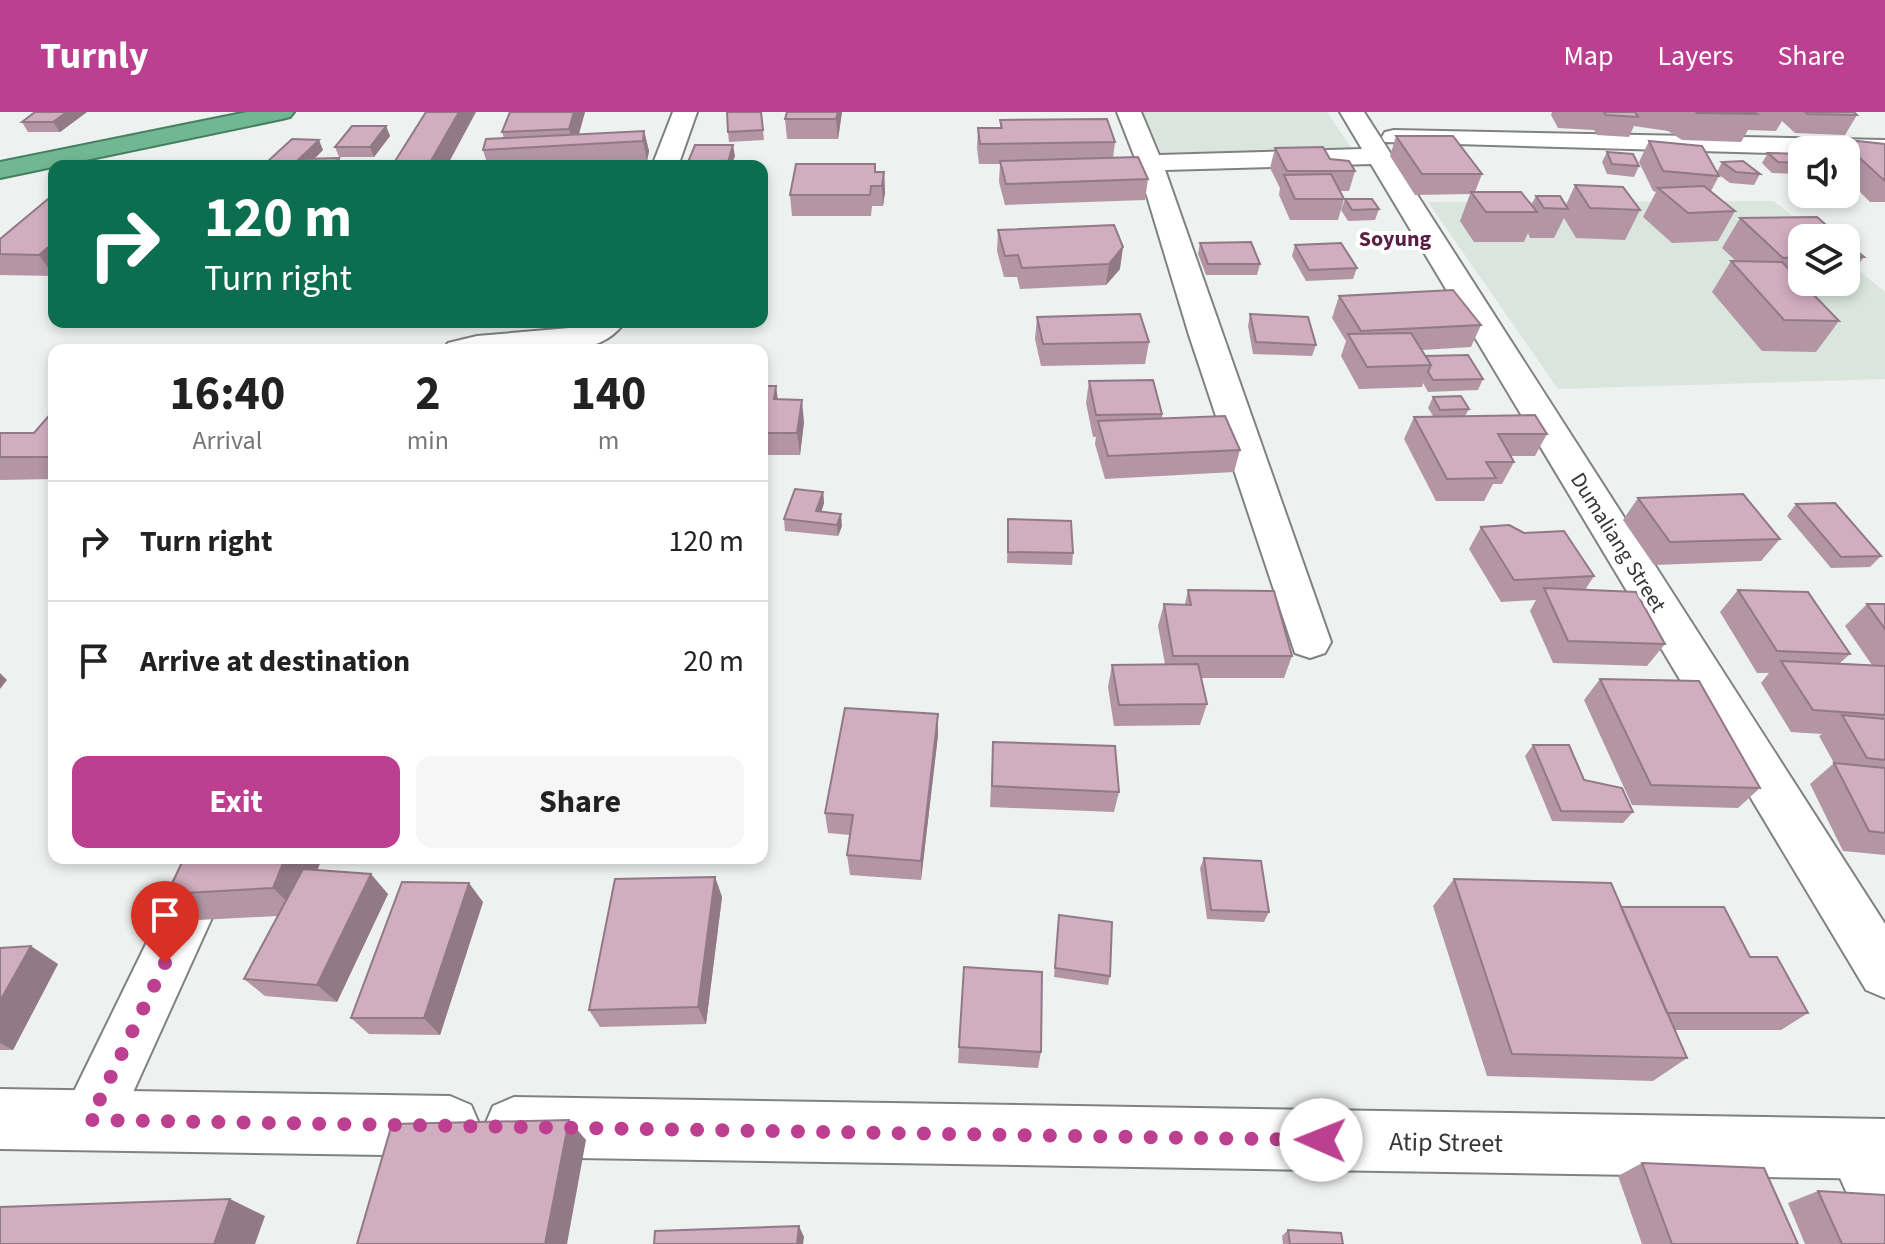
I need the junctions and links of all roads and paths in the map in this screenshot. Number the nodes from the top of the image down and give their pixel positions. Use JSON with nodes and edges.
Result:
{"nodes":[{"id":1,"x":282,"y":112,"type":"edge"},
{"id":2,"x":685,"y":112,"type":"edge"},
{"id":3,"x":1129,"y":112,"type":"edge"},
{"id":4,"x":1367,"y":135,"type":"edge"},
{"id":5,"x":1885,"y":148,"type":"edge"},
{"id":6,"x":48,"y":160,"type":"edge"},
{"id":7,"x":49,"y":160,"type":"edge"},
{"id":8,"x":667,"y":160,"type":"edge"},
{"id":9,"x":1150,"y":163,"type":"junction"},
{"id":10,"x":0,"y":170,"type":"edge"},
{"id":11,"x":600,"y":328,"type":"edge"},
{"id":12,"x":499,"y":344,"type":"edge"},
{"id":13,"x":1310,"y":642,"type":"dead end"},
{"id":14,"x":211,"y":864,"type":"edge"},
{"id":15,"x":1885,"y":972,"type":"edge"},
{"id":16,"x":0,"y":1119,"type":"edge"},
{"id":17,"x":90,"y":1120,"type":"junction"},
{"id":18,"x":1871,"y":1149,"type":"edge"},
{"id":19,"x":1885,"y":1207,"type":"edge"}],
"edges":[{"from":1,"to":7,"type":"highway"},
{"from":2,"to":8,"type":"street"},
{"from":3,"to":9,"type":"street"},
{"from":4,"to":5,"type":"street"},
{"from":4,"to":9,"type":"street"},
{"from":4,"to":15,"type":"street","name":"Dumaliang Street"},
{"from":6,"to":10,"type":"highway"},
{"from":9,"to":13,"type":"street"},
{"from":11,"to":12,"type":"street"},
{"from":14,"to":17,"type":"street"},
{"from":16,"to":17,"type":"street","name":"Atip Street"},
{"from":17,"to":18,"type":"street","name":"Atip Street"},
{"from":18,"to":19,"type":"street"}]}
